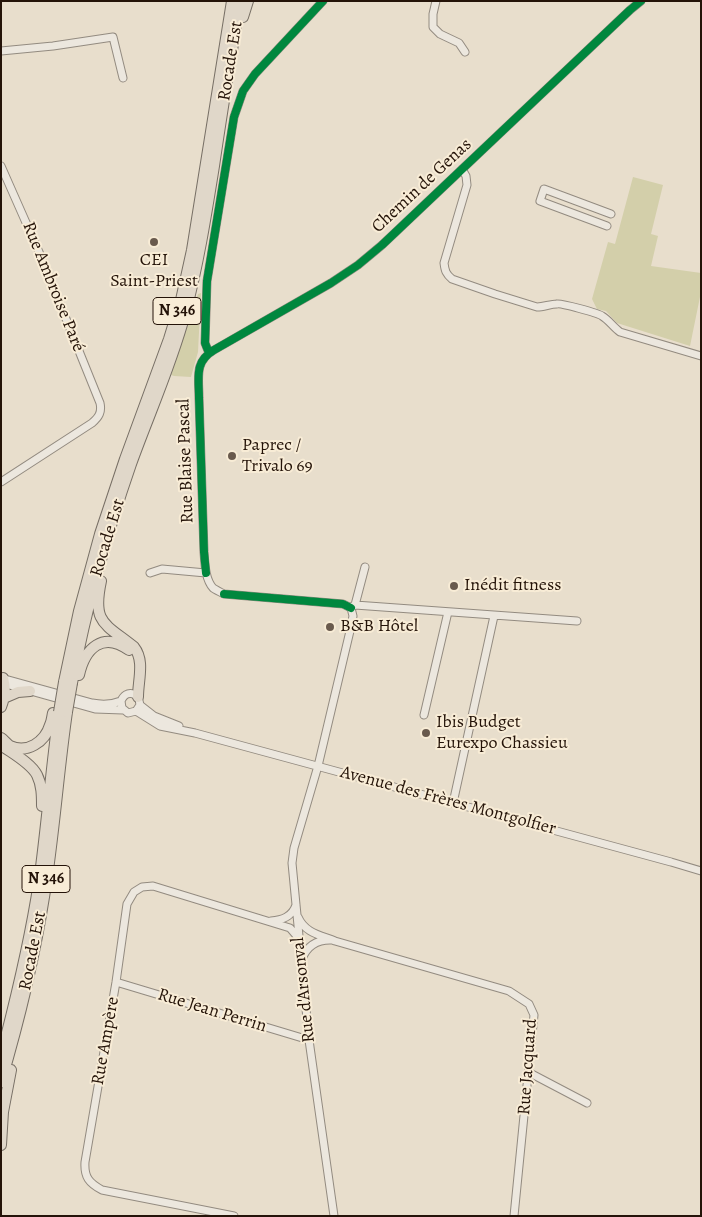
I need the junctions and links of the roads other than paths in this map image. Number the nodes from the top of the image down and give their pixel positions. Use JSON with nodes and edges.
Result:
{"nodes":[{"id":1,"x":232,"y":1,"type":"edge"},
{"id":2,"x":240,"y":1,"type":"edge"},
{"id":3,"x":248,"y":1,"type":"edge"},
{"id":4,"x":323,"y":1,"type":"edge"},
{"id":5,"x":436,"y":1,"type":"edge"},
{"id":6,"x":640,"y":1,"type":"edge"},
{"id":7,"x":1,"y":51,"type":"edge"},
{"id":8,"x":465,"y":52,"type":"dead end"},
{"id":9,"x":230,"y":64,"type":"junction"},
{"id":10,"x":123,"y":78,"type":"dead end"},
{"id":11,"x":1,"y":166,"type":"edge"},
{"id":12,"x":462,"y":170,"type":"junction"},
{"id":13,"x":612,"y":214,"type":"dead end"},
{"id":14,"x":607,"y":226,"type":"dead end"},
{"id":15,"x":210,"y":353,"type":"junction"},
{"id":16,"x":701,"y":356,"type":"edge"},
{"id":17,"x":1,"y":482,"type":"edge"},
{"id":18,"x":117,"y":506,"type":"junction"},
{"id":19,"x":365,"y":567,"type":"dead end"},
{"id":20,"x":150,"y":573,"type":"dead end"},
{"id":21,"x":206,"y":573,"type":"junction"},
{"id":22,"x":353,"y":607,"type":"junction"},
{"id":23,"x":448,"y":612,"type":"junction"},
{"id":24,"x":494,"y":616,"type":"junction"},
{"id":25,"x":577,"y":621,"type":"dead end"},
{"id":26,"x":4,"y":681,"type":"edge"},
{"id":27,"x":68,"y":683,"type":"junction"},
{"id":28,"x":30,"y":691,"type":"junction"},
{"id":29,"x":133,"y":701,"type":"junction"},
{"id":30,"x":3,"y":703,"type":"edge"},
{"id":31,"x":123,"y":710,"type":"junction"},
{"id":32,"x":63,"y":712,"type":"junction"},
{"id":33,"x":424,"y":715,"type":"dead end"},
{"id":34,"x":1,"y":738,"type":"edge"},
{"id":35,"x":1,"y":745,"type":"edge"},
{"id":36,"x":318,"y":766,"type":"junction"},
{"id":37,"x":453,"y":803,"type":"junction"},
{"id":38,"x":45,"y":830,"type":"junction"},
{"id":39,"x":701,"y":871,"type":"edge"},
{"id":40,"x":296,"y":909,"type":"junction"},
{"id":41,"x":268,"y":921,"type":"junction"},
{"id":42,"x":335,"y":940,"type":"junction"},
{"id":43,"x":299,"y":941,"type":"junction"},
{"id":44,"x":302,"y":959,"type":"junction"},
{"id":45,"x":116,"y":982,"type":"junction"},
{"id":46,"x":22,"y":1007,"type":"junction"},
{"id":47,"x":9,"y":1026,"type":"junction"},
{"id":48,"x":1,"y":1040,"type":"edge"},
{"id":49,"x":309,"y":1040,"type":"junction"},
{"id":50,"x":1,"y":1056,"type":"edge"},
{"id":51,"x":528,"y":1072,"type":"junction"},
{"id":52,"x":1,"y":1082,"type":"edge"},
{"id":53,"x":587,"y":1103,"type":"dead end"},
{"id":54,"x":1,"y":1145,"type":"edge"},
{"id":55,"x":234,"y":1216,"type":"edge"},
{"id":56,"x":334,"y":1216,"type":"edge"},
{"id":57,"x":514,"y":1216,"type":"edge"}],
"edges":[{"from":1,"to":27,"type":"highway","name":"Rocade Est","number":"N 346"},
{"from":2,"to":9,"type":"highway","name":"Rocade Est","number":"N 346"},
{"from":3,"to":9,"type":"highway"},
{"from":4,"to":15,"type":"street"},
{"from":5,"to":8,"type":"street"},
{"from":6,"to":12,"type":"street","name":"Chemin de Genas"},
{"from":7,"to":10,"type":"street"},
{"from":9,"to":18,"type":"highway","name":"Rocade Est","number":"N 346"},
{"from":11,"to":17,"type":"street","name":"Rue Ambroise Paré"},
{"from":12,"to":15,"type":"street","name":"Chemin de Genas"},
{"from":12,"to":16,"type":"street"},
{"from":13,"to":14,"type":"street"},
{"from":15,"to":21,"type":"street","name":"Rue Blaise Pascal"},
{"from":18,"to":27,"type":"highway","name":"Rocade Est","number":"N 346"},
{"from":18,"to":29,"type":"highway"},
{"from":19,"to":22,"type":"street","name":"Rue d'Arsonval"},
{"from":20,"to":21,"type":"street"},
{"from":21,"to":22,"type":"street"},
{"from":22,"to":23,"type":"street"},
{"from":22,"to":36,"type":"street","name":"Rue d'Arsonval"},
{"from":23,"to":24,"type":"street"},
{"from":23,"to":33,"type":"street"},
{"from":24,"to":25,"type":"street"},
{"from":24,"to":37,"type":"street"},
{"from":26,"to":28,"type":"street","name":"Avenue des Frères Montgolfier"},
{"from":26,"to":29,"type":"street"},
{"from":26,"to":30,"type":"highway"},
{"from":27,"to":29,"type":"highway"},
{"from":27,"to":32,"type":"highway","name":"Rocade Est","number":"N 346","bridge":true},
{"from":28,"to":30,"type":"highway"},
{"from":28,"to":31,"type":"street","name":"Avenue des Frères Montgolfier"},
{"from":29,"to":31,"type":"street"},
{"from":29,"to":31,"type":"street","name":"Avenue des Frères Montgolfier"},
{"from":29,"to":36,"type":"street","name":"Avenue des Frères Montgolfier"},
{"from":32,"to":34,"type":"highway"},
{"from":32,"to":38,"type":"highway","name":"Rocade Est","number":"N 346"},
{"from":32,"to":46,"type":"highway","name":"Rocade Est","number":"N 346"},
{"from":35,"to":38,"type":"highway"},
{"from":36,"to":37,"type":"street","name":"Avenue des Frères Montgolfier"},
{"from":36,"to":40,"type":"street","name":"Rue d'Arsonval"},
{"from":37,"to":39,"type":"street","name":"Avenue des Frères Montgolfier"},
{"from":38,"to":47,"type":"highway","name":"Rocade Est","number":"N 346"},
{"from":40,"to":41,"type":"street"},
{"from":40,"to":42,"type":"street","name":"Rue Jacquard"},
{"from":40,"to":43,"type":"street","name":"Rue d'Arsonval"},
{"from":41,"to":43,"type":"street","name":"Rue Ampère"},
{"from":41,"to":45,"type":"street","name":"Rue Ampère"},
{"from":42,"to":44,"type":"street","name":"Rue Jacquard"},
{"from":42,"to":51,"type":"street","name":"Rue Jacquard"},
{"from":43,"to":44,"type":"street","name":"Rue d'Arsonval"},
{"from":44,"to":49,"type":"street","name":"Rue d'Arsonval"},
{"from":45,"to":49,"type":"street","name":"Rue Jean Perrin"},
{"from":45,"to":55,"type":"street","name":"Rue Ampère"},
{"from":46,"to":52,"type":"highway","name":"Rocade Est","number":"N 346"},
{"from":46,"to":54,"type":"highway"},
{"from":47,"to":48,"type":"highway"},
{"from":47,"to":50,"type":"highway","name":"Rocade Est","number":"N 346"},
{"from":49,"to":56,"type":"street","name":"Rue d'Arsonval"},
{"from":51,"to":53,"type":"street"},
{"from":51,"to":57,"type":"street","name":"Rue Jacquard"}]}
